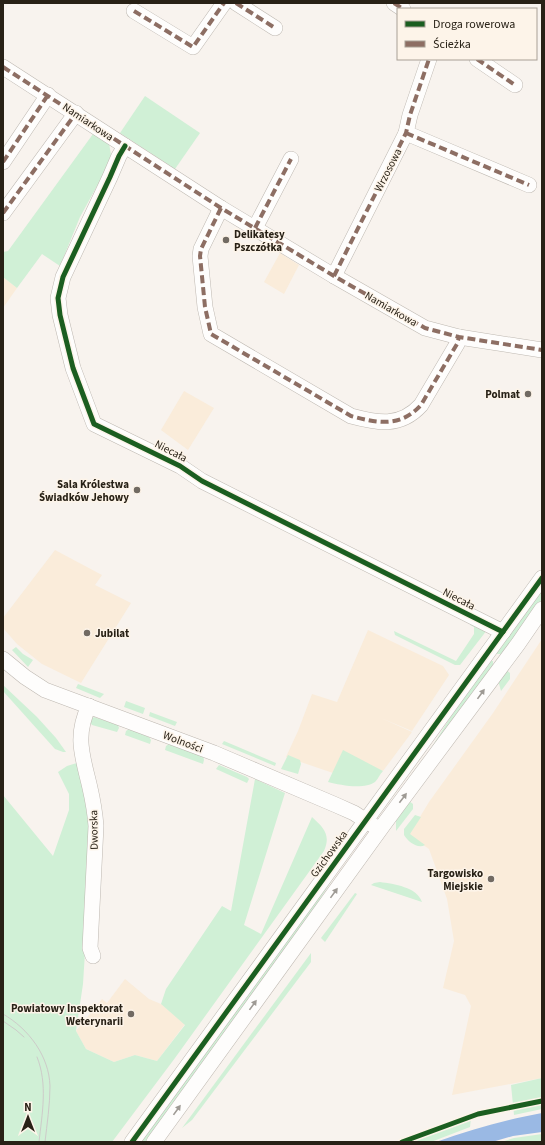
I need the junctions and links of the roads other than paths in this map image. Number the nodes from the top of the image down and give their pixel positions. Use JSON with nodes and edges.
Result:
{"nodes":[{"id":1,"x":224,"y":3,"type":"edge"},
{"id":2,"x":236,"y":3,"type":"edge"},
{"id":3,"x":134,"y":11,"type":"dead end"},
{"id":4,"x":275,"y":28,"type":"dead end"},
{"id":5,"x":429,"y":60,"type":"edge"},
{"id":6,"x":478,"y":60,"type":"edge"},
{"id":7,"x":3,"y":67,"type":"edge"},
{"id":8,"x":515,"y":85,"type":"dead end"},
{"id":9,"x":48,"y":95,"type":"junction"},
{"id":10,"x":76,"y":113,"type":"junction"},
{"id":11,"x":406,"y":133,"type":"junction"},
{"id":12,"x":125,"y":146,"type":"junction"},
{"id":13,"x":291,"y":159,"type":"dead end"},
{"id":14,"x":3,"y":162,"type":"edge"},
{"id":15,"x":529,"y":185,"type":"dead end"},
{"id":16,"x":221,"y":208,"type":"junction"},
{"id":17,"x":3,"y":213,"type":"edge"},
{"id":18,"x":255,"y":228,"type":"junction"},
{"id":19,"x":334,"y":276,"type":"junction"},
{"id":20,"x":459,"y":337,"type":"junction"},
{"id":21,"x":542,"y":350,"type":"edge"},
{"id":22,"x":542,"y":578,"type":"edge"},
{"id":23,"x":542,"y":609,"type":"edge"},
{"id":24,"x":503,"y":632,"type":"junction"},
{"id":25,"x":3,"y":659,"type":"edge"},
{"id":26,"x":89,"y":706,"type":"junction"},
{"id":27,"x":366,"y":820,"type":"junction"},
{"id":28,"x":380,"y":830,"type":"junction"},
{"id":29,"x":93,"y":956,"type":"dead end"},
{"id":30,"x":132,"y":1142,"type":"edge"},
{"id":31,"x":154,"y":1142,"type":"edge"}],
"edges":[{"from":1,"to":3,"type":"street"},
{"from":2,"to":4,"type":"street"},
{"from":5,"to":11,"type":"street","name":"Wrzosowa"},
{"from":6,"to":8,"type":"street"},
{"from":7,"to":9,"type":"street","name":"Namiarkowa"},
{"from":9,"to":10,"type":"street","name":"Namiarkowa"},
{"from":9,"to":14,"type":"street"},
{"from":10,"to":12,"type":"street","name":"Namiarkowa"},
{"from":10,"to":17,"type":"street"},
{"from":11,"to":15,"type":"street"},
{"from":11,"to":19,"type":"street","name":"Wrzosowa"},
{"from":12,"to":16,"type":"street","name":"Namiarkowa"},
{"from":12,"to":24,"type":"street","name":"Niecała"},
{"from":13,"to":18,"type":"street"},
{"from":16,"to":18,"type":"street","name":"Namiarkowa"},
{"from":16,"to":20,"type":"street"},
{"from":18,"to":19,"type":"street","name":"Namiarkowa"},
{"from":19,"to":20,"type":"street","name":"Namiarkowa"},
{"from":20,"to":21,"type":"street","name":"Namiarkowa"},
{"from":22,"to":24,"type":"street","name":"Gzichowska"},
{"from":28,"to":23,"type":"street","one_way":true},
{"from":24,"to":27,"type":"street","name":"Gzichowska"},
{"from":25,"to":26,"type":"street","name":"Wolności"},
{"from":26,"to":27,"type":"street","name":"Wolności"},
{"from":26,"to":29,"type":"street","name":"Dworska"},
{"from":27,"to":28,"type":"street","name":"Wolności"},
{"from":27,"to":30,"type":"street","name":"Gzichowska"},
{"from":31,"to":28,"type":"street","one_way":true}]}
